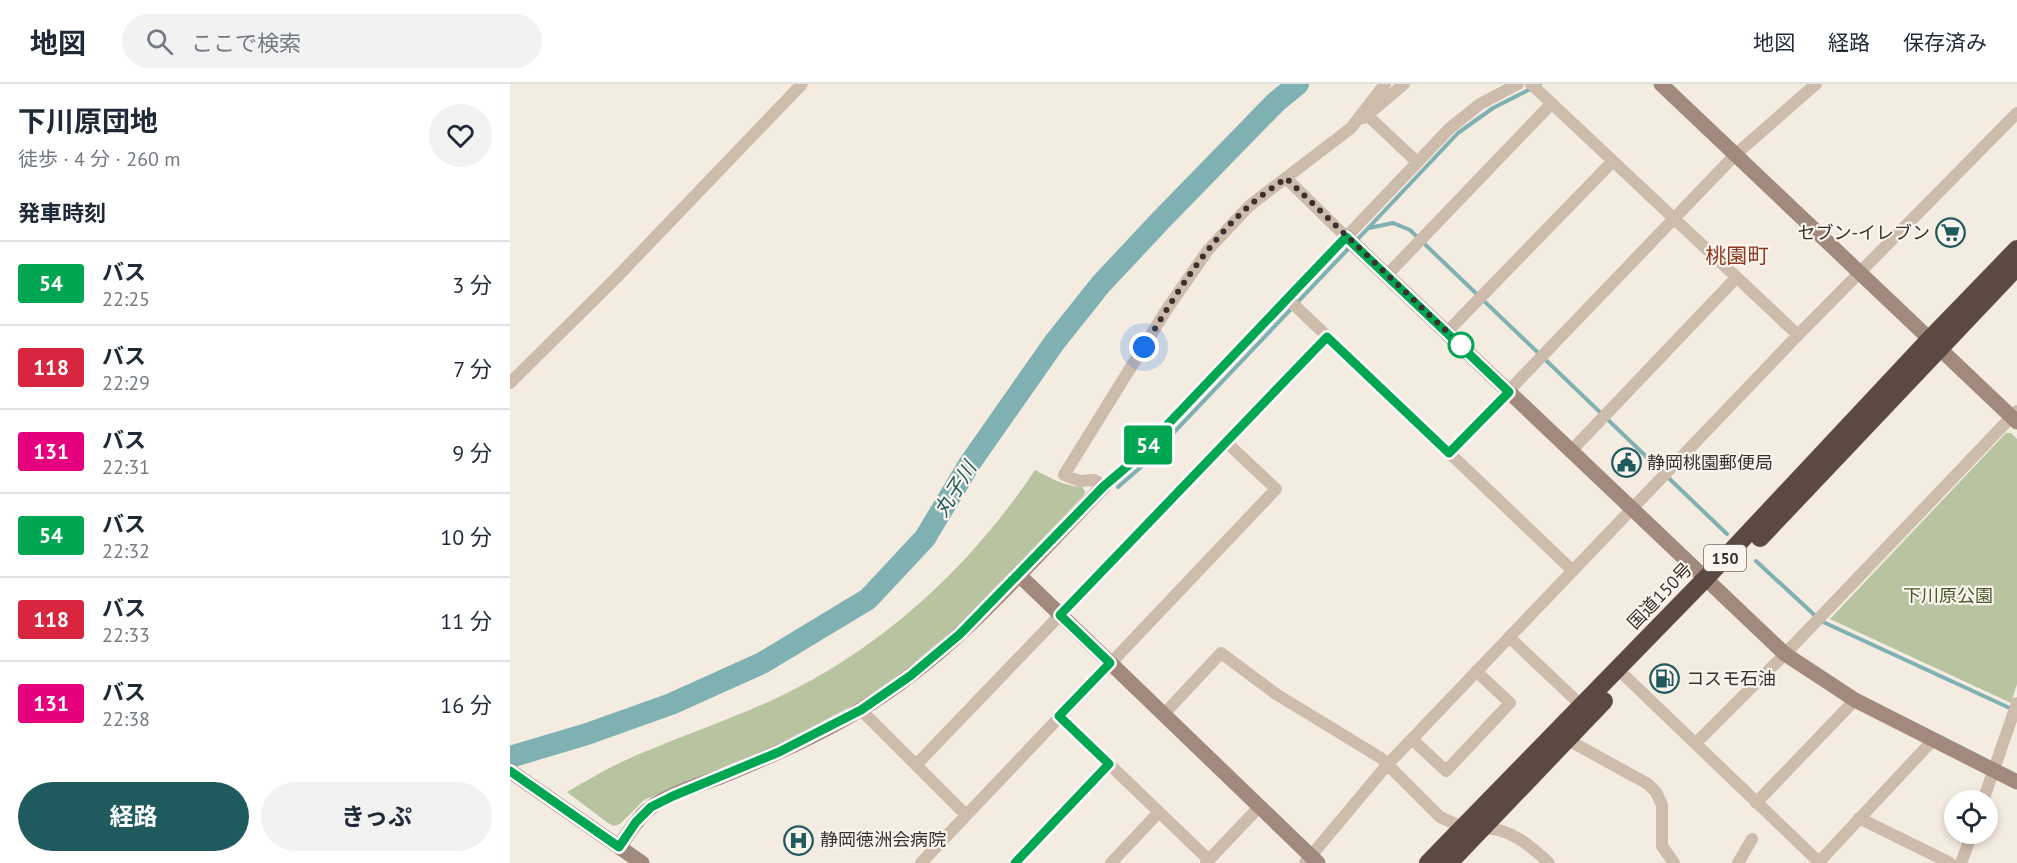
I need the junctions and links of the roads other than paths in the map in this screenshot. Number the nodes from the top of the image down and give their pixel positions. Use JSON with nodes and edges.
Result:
{"nodes":[{"id":1,"x":802,"y":84,"type":"edge"},
{"id":2,"x":1385,"y":84,"type":"edge"},
{"id":3,"x":1404,"y":84,"type":"edge"},
{"id":4,"x":1518,"y":84,"type":"edge"},
{"id":5,"x":1531,"y":84,"type":"edge"},
{"id":6,"x":1661,"y":84,"type":"edge"},
{"id":7,"x":1816,"y":84,"type":"edge"},
{"id":8,"x":1552,"y":103,"type":"junction"},
{"id":9,"x":2017,"y":113,"type":"edge"},
{"id":10,"x":1367,"y":115,"type":"junction"},
{"id":11,"x":1351,"y":128,"type":"junction"},
{"id":12,"x":1735,"y":155,"type":"junction"},
{"id":13,"x":1613,"y":161,"type":"junction"},
{"id":14,"x":1418,"y":162,"type":"junction"},
{"id":15,"x":1286,"y":178,"type":"junction"},
{"id":16,"x":1674,"y":219,"type":"junction"},
{"id":17,"x":1346,"y":237,"type":"junction"},
{"id":18,"x":2017,"y":249,"type":"edge"},
{"id":19,"x":2017,"y":267,"type":"edge"},
{"id":20,"x":1858,"y":272,"type":"junction"},
{"id":21,"x":1387,"y":275,"type":"junction"},
{"id":22,"x":1736,"y":278,"type":"junction"},
{"id":23,"x":1288,"y":299,"type":"junction"},
{"id":24,"x":1447,"y":332,"type":"junction"},
{"id":25,"x":1798,"y":335,"type":"junction"},
{"id":26,"x":1327,"y":337,"type":"junction"},
{"id":27,"x":1934,"y":344,"type":"junction"},
{"id":28,"x":510,"y":383,"type":"edge"},
{"id":29,"x":1509,"y":392,"type":"junction"},
{"id":30,"x":2015,"y":417,"type":"edge"},
{"id":31,"x":1226,"y":442,"type":"junction"},
{"id":32,"x":1571,"y":452,"type":"junction"},
{"id":33,"x":1449,"y":453,"type":"junction"},
{"id":34,"x":1104,"y":486,"type":"junction"},
{"id":35,"x":1631,"y":508,"type":"junction"},
{"id":36,"x":1572,"y":570,"type":"junction"},
{"id":37,"x":1018,"y":574,"type":"junction"},
{"id":38,"x":1710,"y":583,"type":"junction"},
{"id":39,"x":1060,"y":615,"type":"junction"},
{"id":40,"x":1509,"y":637,"type":"junction"},
{"id":41,"x":1785,"y":654,"type":"junction"},
{"id":42,"x":1110,"y":663,"type":"junction"},
{"id":43,"x":1476,"y":671,"type":"junction"},
{"id":44,"x":1626,"y":677,"type":"junction"},
{"id":45,"x":1855,"y":700,"type":"junction"},
{"id":46,"x":2017,"y":702,"type":"edge"},
{"id":47,"x":1582,"y":706,"type":"junction"},
{"id":48,"x":861,"y":710,"type":"junction"},
{"id":49,"x":1164,"y":714,"type":"junction"},
{"id":50,"x":1059,"y":716,"type":"junction"},
{"id":51,"x":1412,"y":739,"type":"junction"},
{"id":52,"x":1568,"y":740,"type":"junction"},
{"id":53,"x":1933,"y":740,"type":"junction"},
{"id":54,"x":1696,"y":743,"type":"junction"},
{"id":55,"x":1109,"y":764,"type":"junction"},
{"id":56,"x":916,"y":765,"type":"junction"},
{"id":57,"x":1387,"y":765,"type":"junction"},
{"id":58,"x":510,"y":771,"type":"edge"},
{"id":59,"x":1994,"y":771,"type":"junction"},
{"id":60,"x":2017,"y":782,"type":"edge"},
{"id":61,"x":1987,"y":790,"type":"edge"},
{"id":62,"x":1756,"y":803,"type":"junction"},
{"id":63,"x":1260,"y":806,"type":"junction"},
{"id":64,"x":1159,"y":812,"type":"junction"},
{"id":65,"x":966,"y":815,"type":"junction"},
{"id":66,"x":1859,"y":818,"type":"junction"},
{"id":67,"x":1462,"y":827,"type":"junction"},
{"id":68,"x":1484,"y":828,"type":"junction"},
{"id":69,"x":1752,"y":839,"type":"dead end"},
{"id":70,"x":1968,"y":844,"type":"edge"},
{"id":71,"x":619,"y":847,"type":"junction"},
{"id":72,"x":1207,"y":861,"type":"edge"},
{"id":73,"x":1312,"y":861,"type":"edge"},
{"id":74,"x":1818,"y":862,"type":"edge"},
{"id":75,"x":642,"y":863,"type":"edge"},
{"id":76,"x":921,"y":863,"type":"edge"},
{"id":77,"x":1015,"y":863,"type":"edge"},
{"id":78,"x":1111,"y":863,"type":"edge"},
{"id":79,"x":1428,"y":863,"type":"edge"},
{"id":80,"x":1449,"y":863,"type":"edge"},
{"id":81,"x":1549,"y":863,"type":"edge"},
{"id":82,"x":1674,"y":863,"type":"edge"},
{"id":83,"x":1738,"y":863,"type":"edge"},
{"id":84,"x":1950,"y":863,"type":"edge"},
{"id":85,"x":1961,"y":863,"type":"edge"}],
"edges":[{"from":1,"to":28,"type":"street"},
{"from":2,"to":11,"type":"street"},
{"from":3,"to":10,"type":"street"},
{"from":4,"to":14,"type":"street"},
{"from":5,"to":8,"type":"street"},
{"from":6,"to":12,"type":"street"},
{"from":7,"to":12,"type":"street"},
{"from":8,"to":13,"type":"street"},
{"from":8,"to":21,"type":"street"},
{"from":9,"to":20,"type":"street"},
{"from":10,"to":11,"type":"street"},
{"from":10,"to":14,"type":"street"},
{"from":11,"to":15,"type":"street"},
{"from":12,"to":16,"type":"street"},
{"from":12,"to":20,"type":"street"},
{"from":13,"to":16,"type":"street"},
{"from":13,"to":24,"type":"street"},
{"from":14,"to":17,"type":"street"},
{"from":15,"to":17,"type":"street"},
{"from":15,"to":34,"type":"street"},
{"from":16,"to":22,"type":"street"},
{"from":16,"to":29,"type":"street"},
{"from":17,"to":21,"type":"street"},
{"from":17,"to":23,"type":"street"},
{"from":18,"to":27,"type":"highway","name":"国道150号","number":"150"},
{"from":19,"to":27,"type":"highway","name":"国道150号","number":"150"},
{"from":20,"to":25,"type":"street"},
{"from":20,"to":27,"type":"street"},
{"from":21,"to":24,"type":"street"},
{"from":22,"to":25,"type":"street"},
{"from":22,"to":32,"type":"street"},
{"from":23,"to":26,"type":"street"},
{"from":23,"to":34,"type":"street"},
{"from":24,"to":29,"type":"street"},
{"from":25,"to":35,"type":"street"},
{"from":26,"to":31,"type":"street"},
{"from":26,"to":33,"type":"street"},
{"from":27,"to":30,"type":"street"},
{"from":27,"to":38,"type":"highway","name":"国道150号","number":"150"},
{"from":29,"to":32,"type":"street"},
{"from":29,"to":33,"type":"street"},
{"from":30,"to":41,"type":"street"},
{"from":31,"to":39,"type":"street"},
{"from":31,"to":42,"type":"street"},
{"from":32,"to":35,"type":"street"},
{"from":33,"to":36,"type":"street"},
{"from":34,"to":37,"type":"street"},
{"from":35,"to":36,"type":"street"},
{"from":35,"to":38,"type":"street"},
{"from":36,"to":40,"type":"street"},
{"from":37,"to":39,"type":"street"},
{"from":37,"to":48,"type":"street"},
{"from":38,"to":41,"type":"street"},
{"from":38,"to":44,"type":"highway","name":"国道150号","number":"150"},
{"from":38,"to":47,"type":"highway","name":"国道150号","number":"150"},
{"from":39,"to":42,"type":"street"},
{"from":39,"to":56,"type":"street"},
{"from":40,"to":43,"type":"street"},
{"from":40,"to":47,"type":"street"},
{"from":41,"to":45,"type":"street"},
{"from":41,"to":54,"type":"street"},
{"from":42,"to":49,"type":"street"},
{"from":42,"to":50,"type":"street"},
{"from":43,"to":51,"type":"street"},
{"from":43,"to":51,"type":"street"},
{"from":44,"to":52,"type":"highway","name":"国道150号","number":"150"},
{"from":44,"to":54,"type":"street"},
{"from":45,"to":53,"type":"street"},
{"from":45,"to":62,"type":"street"},
{"from":46,"to":59,"type":"street"},
{"from":47,"to":67,"type":"highway","name":"国道150号","number":"150"},
{"from":48,"to":56,"type":"street"},
{"from":48,"to":71,"type":"street"},
{"from":49,"to":57,"type":"street"},
{"from":49,"to":63,"type":"street"},
{"from":50,"to":55,"type":"street"},
{"from":50,"to":65,"type":"street"},
{"from":51,"to":57,"type":"street"},
{"from":52,"to":68,"type":"highway","name":"国道150号","number":"150"},
{"from":52,"to":82,"type":"street"},
{"from":53,"to":59,"type":"street"},
{"from":53,"to":66,"type":"street"},
{"from":54,"to":62,"type":"street"},
{"from":55,"to":64,"type":"street"},
{"from":55,"to":77,"type":"street"},
{"from":56,"to":65,"type":"street"},
{"from":57,"to":67,"type":"street"},
{"from":57,"to":73,"type":"street"},
{"from":58,"to":71,"type":"street"},
{"from":59,"to":60,"type":"street"},
{"from":59,"to":61,"type":"street"},
{"from":62,"to":74,"type":"street"},
{"from":63,"to":72,"type":"street"},
{"from":63,"to":73,"type":"street"},
{"from":64,"to":72,"type":"street"},
{"from":64,"to":78,"type":"street"},
{"from":65,"to":76,"type":"street"},
{"from":66,"to":74,"type":"street"},
{"from":66,"to":84,"type":"street"},
{"from":67,"to":79,"type":"highway","name":"国道150号","number":"150"},
{"from":68,"to":80,"type":"highway","name":"国道150号","number":"150"},
{"from":68,"to":81,"type":"street"},
{"from":69,"to":83,"type":"street"},
{"from":70,"to":85,"type":"street"},
{"from":71,"to":75,"type":"street"}]}
